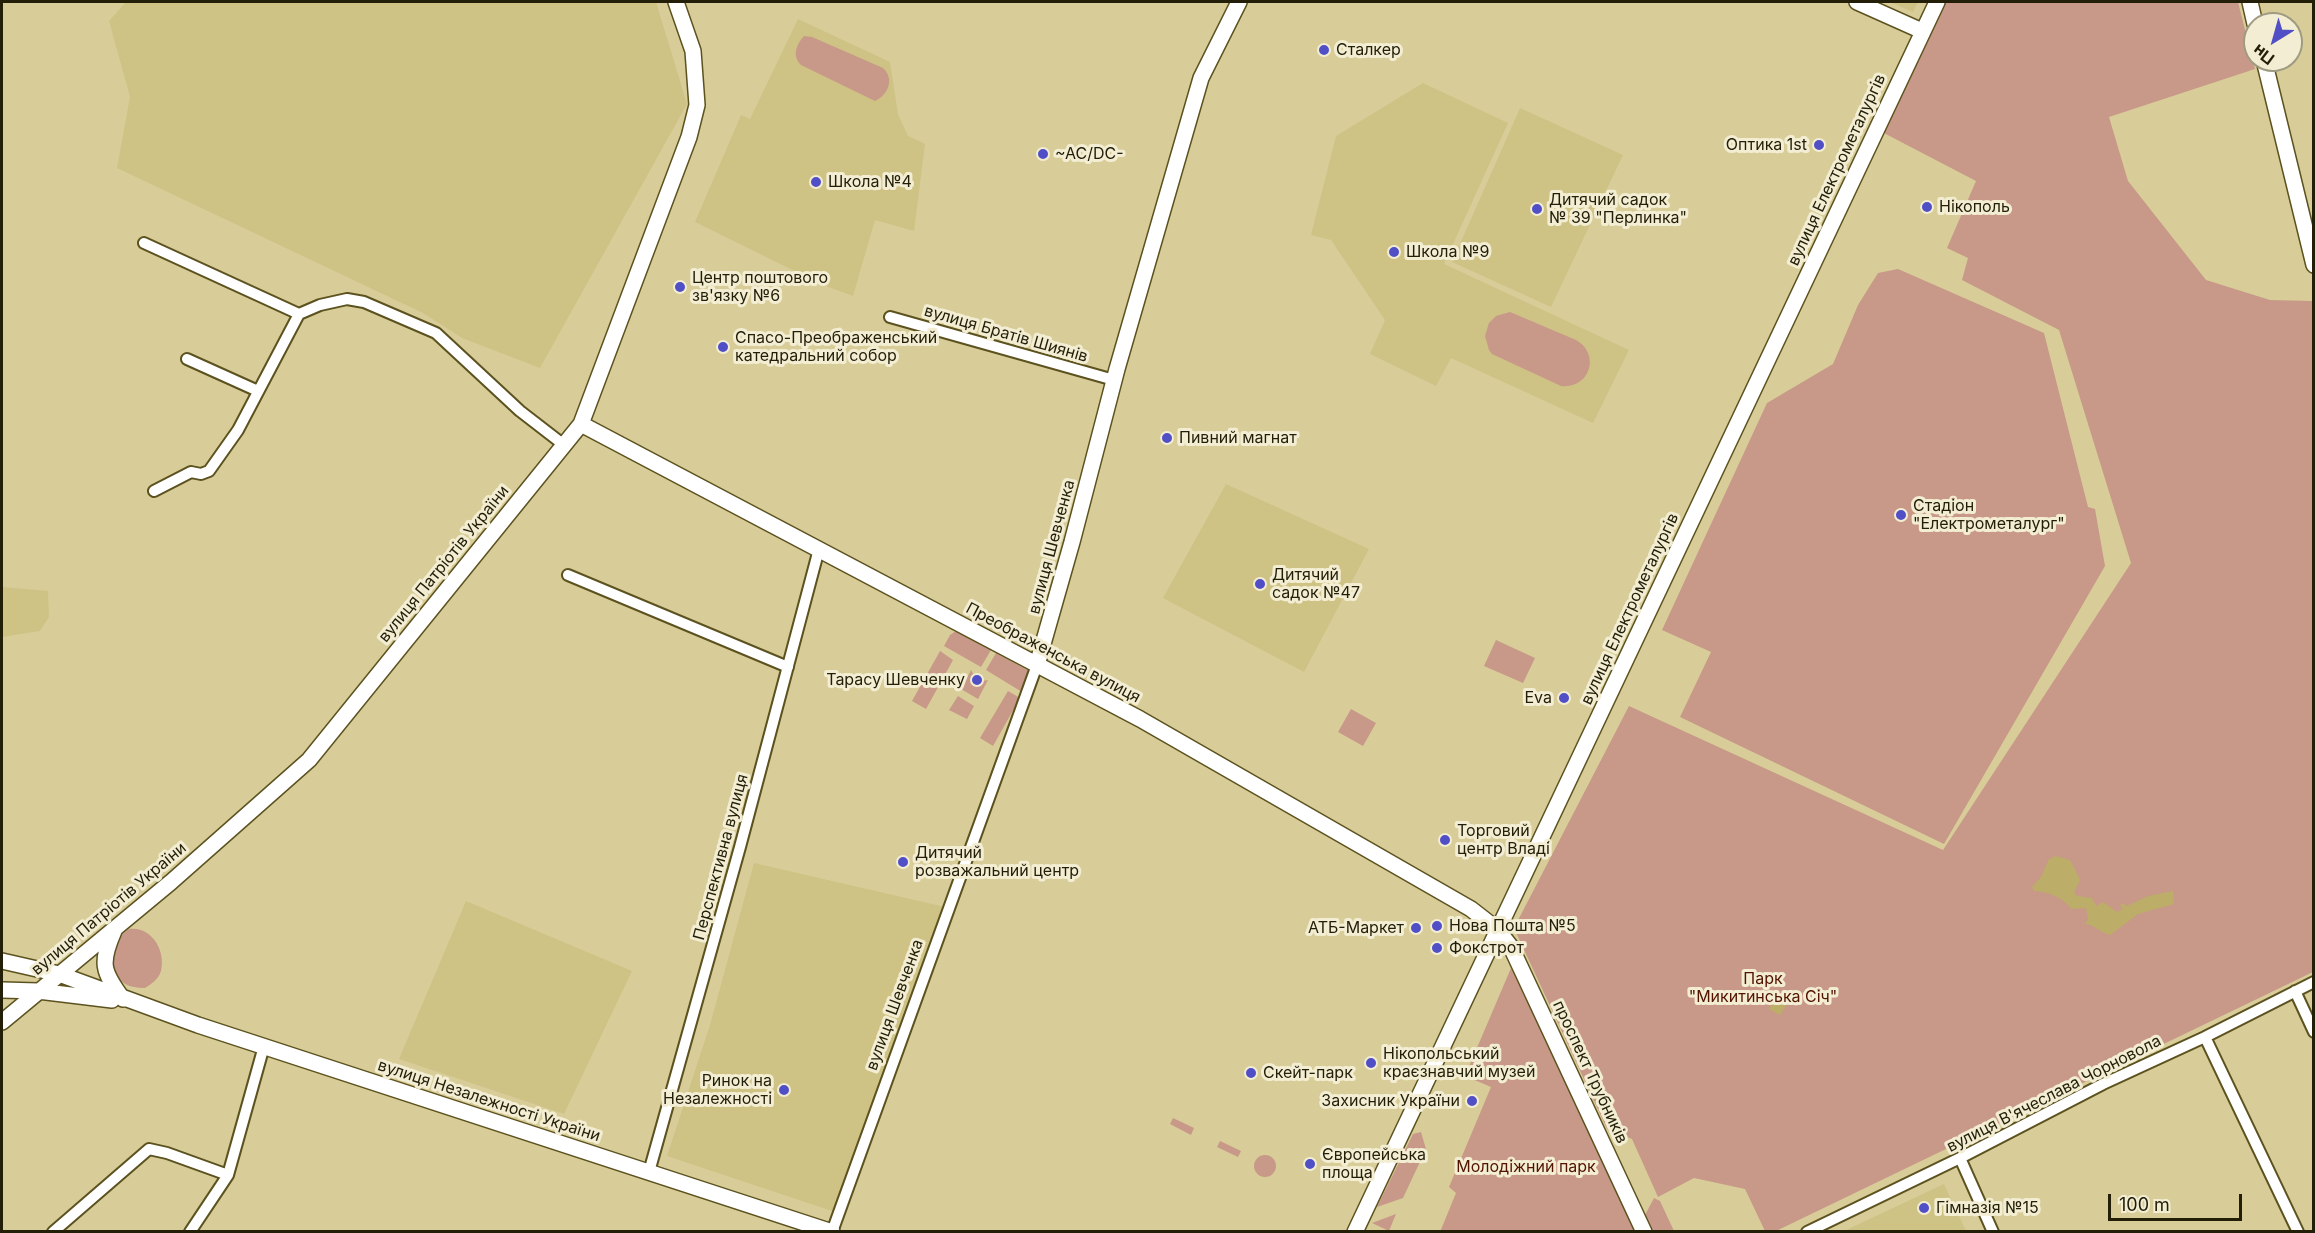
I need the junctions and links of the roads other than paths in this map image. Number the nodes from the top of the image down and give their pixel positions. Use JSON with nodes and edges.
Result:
{"nodes":[{"id":1,"x":676,"y":2,"type":"edge"},
{"id":2,"x":1239,"y":2,"type":"edge"},
{"id":3,"x":1857,"y":2,"type":"edge"},
{"id":4,"x":1936,"y":2,"type":"edge"},
{"id":5,"x":1922,"y":32,"type":"junction"},
{"id":6,"x":2267,"y":72,"type":"edge"},
{"id":7,"x":144,"y":243,"type":"dead end"},
{"id":8,"x":2313,"y":265,"type":"edge"},
{"id":9,"x":299,"y":314,"type":"junction"},
{"id":10,"x":890,"y":317,"type":"dead end"},
{"id":11,"x":187,"y":359,"type":"dead end"},
{"id":12,"x":1114,"y":380,"type":"junction"},
{"id":13,"x":258,"y":391,"type":"junction"},
{"id":14,"x":581,"y":424,"type":"junction"},
{"id":15,"x":564,"y":445,"type":"junction"},
{"id":16,"x":154,"y":491,"type":"dead end"},
{"id":17,"x":819,"y":549,"type":"junction"},
{"id":18,"x":568,"y":575,"type":"dead end"},
{"id":19,"x":1037,"y":665,"type":"junction"},
{"id":20,"x":788,"y":667,"type":"junction"},
{"id":21,"x":115,"y":928,"type":"junction"},
{"id":22,"x":1498,"y":930,"type":"junction"},
{"id":23,"x":2,"y":961,"type":"edge"},
{"id":24,"x":59,"y":974,"type":"junction"},
{"id":25,"x":2313,"y":982,"type":"edge"},
{"id":26,"x":2,"y":990,"type":"edge"},
{"id":27,"x":38,"y":991,"type":"junction"},
{"id":28,"x":2295,"y":991,"type":"junction"},
{"id":29,"x":129,"y":1001,"type":"junction"},
{"id":30,"x":2,"y":1023,"type":"edge"},
{"id":31,"x":2313,"y":1032,"type":"edge"},
{"id":32,"x":2205,"y":1037,"type":"junction"},
{"id":33,"x":264,"y":1046,"type":"junction"},
{"id":34,"x":1960,"y":1158,"type":"junction"},
{"id":35,"x":649,"y":1172,"type":"junction"},
{"id":36,"x":228,"y":1175,"type":"junction"},
{"id":37,"x":53,"y":1232,"type":"edge"},
{"id":38,"x":190,"y":1232,"type":"edge"},
{"id":39,"x":832,"y":1232,"type":"edge"},
{"id":40,"x":1355,"y":1232,"type":"edge"},
{"id":41,"x":1644,"y":1232,"type":"edge"},
{"id":42,"x":1807,"y":1232,"type":"edge"},
{"id":43,"x":1993,"y":1232,"type":"edge"},
{"id":44,"x":2298,"y":1232,"type":"edge"}],
"edges":[{"from":1,"to":14,"type":"main road","name":"вулиця Патріотів України"},
{"from":2,"to":12,"type":"main road","name":"вулиця Шевченка"},
{"from":3,"to":5,"type":"main road"},
{"from":4,"to":5,"type":"main road","name":"вулиця Електрометалургів"},
{"from":5,"to":22,"type":"main road","name":"вулиця Електрометалургів"},
{"from":6,"to":8,"type":"main road"},
{"from":7,"to":9,"type":"street"},
{"from":9,"to":13,"type":"street"},
{"from":9,"to":15,"type":"street"},
{"from":10,"to":12,"type":"street","name":"вулиця Братів Шиянів"},
{"from":11,"to":13,"type":"street"},
{"from":12,"to":19,"type":"main road","name":"вулиця Шевченка"},
{"from":13,"to":16,"type":"street"},
{"from":14,"to":15,"type":"main road","name":"вулиця Патріотів України"},
{"from":14,"to":17,"type":"main road","name":"Преображенська вулиця"},
{"from":15,"to":21,"type":"main road","name":"вулиця Патріотів України"},
{"from":17,"to":19,"type":"main road","name":"Преображенська вулиця"},
{"from":17,"to":20,"type":"street","name":"Перспективна вулиця"},
{"from":18,"to":20,"type":"street"},
{"from":19,"to":22,"type":"main road","name":"Преображенська вулиця"},
{"from":19,"to":39,"type":"street","name":"вулиця Шевченка"},
{"from":20,"to":35,"type":"street","name":"Перспективна вулиця"},
{"from":21,"to":24,"type":"main road","name":"вулиця Патріотів України"},
{"from":21,"to":29,"type":"main road"},
{"from":22,"to":40,"type":"main road","name":"вулиця Електрометалургів"},
{"from":22,"to":41,"type":"main road","name":"проспект Трубників"},
{"from":23,"to":24,"type":"main road","name":"вулиця Незалежності України"},
{"from":24,"to":27,"type":"main road","name":"вулиця Патріотів України"},
{"from":24,"to":29,"type":"main road","name":"вулиця Незалежності України"},
{"from":25,"to":28,"type":"street","name":"вулиця В'ячеслава Чорновола"},
{"from":26,"to":27,"type":"main road","name":"вулиця Незалежності України"},
{"from":27,"to":29,"type":"main road","name":"вулиця Незалежності України"},
{"from":27,"to":30,"type":"main road","name":"вулиця Патріотів України"},
{"from":28,"to":31,"type":"street"},
{"from":28,"to":32,"type":"street","name":"вулиця В'ячеслава Чорновола"},
{"from":29,"to":33,"type":"main road","name":"вулиця Незалежності України"},
{"from":32,"to":34,"type":"street","name":"вулиця В'ячеслава Чорновола"},
{"from":32,"to":44,"type":"street"},
{"from":33,"to":35,"type":"main road","name":"вулиця Незалежності України"},
{"from":33,"to":36,"type":"street"},
{"from":34,"to":42,"type":"street","name":"вулиця В'ячеслава Чорновола"},
{"from":34,"to":43,"type":"street"},
{"from":35,"to":39,"type":"main road","name":"вулиця Незалежності України"},
{"from":36,"to":37,"type":"street"},
{"from":36,"to":38,"type":"street"}]}
